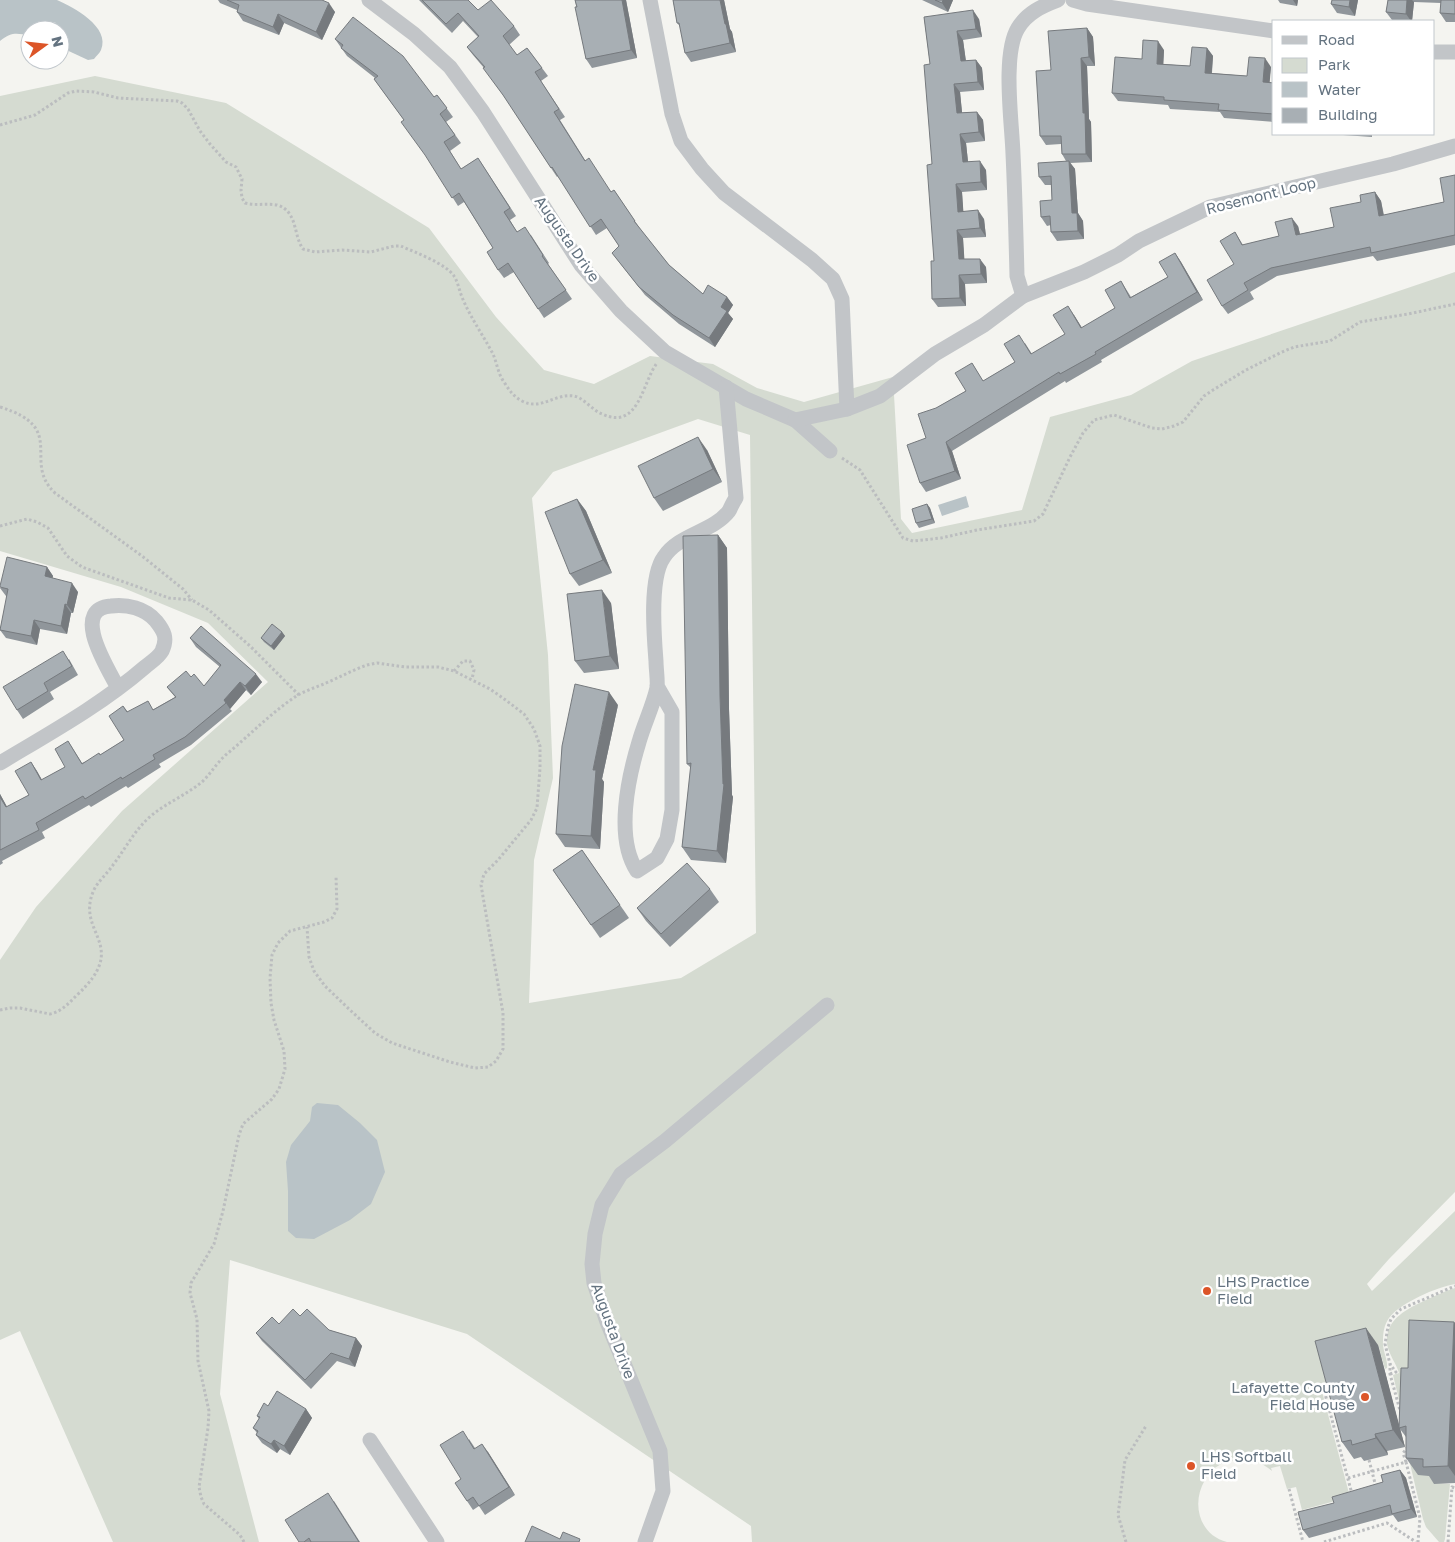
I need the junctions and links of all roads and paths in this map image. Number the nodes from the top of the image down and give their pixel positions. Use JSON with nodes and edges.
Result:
{"nodes":[{"id":1,"x":369,"y":0,"type":"edge"},
{"id":2,"x":650,"y":0,"type":"edge"},
{"id":3,"x":1058,"y":0,"type":"edge"},
{"id":4,"x":1073,"y":0,"type":"edge"},
{"id":5,"x":1272,"y":31,"type":"edge"},
{"id":6,"x":1435,"y":52,"type":"edge"},
{"id":7,"x":1455,"y":52,"type":"edge"},
{"id":8,"x":0,"y":125,"type":"edge"},
{"id":9,"x":1455,"y":146,"type":"edge"},
{"id":10,"x":1023,"y":296,"type":"junction"},
{"id":11,"x":1455,"y":304,"type":"edge"},
{"id":12,"x":665,"y":352,"type":"junction"},
{"id":13,"x":726,"y":387,"type":"junction"},
{"id":14,"x":0,"y":407,"type":"edge"},
{"id":15,"x":847,"y":408,"type":"junction"},
{"id":16,"x":795,"y":420,"type":"junction"},
{"id":17,"x":830,"y":450,"type":"joint"},
{"id":18,"x":0,"y":526,"type":"edge"},
{"id":19,"x":192,"y":600,"type":"junction"},
{"id":20,"x":454,"y":671,"type":"junction"},
{"id":21,"x":472,"y":679,"type":"junction"},
{"id":22,"x":657,"y":686,"type":"junction"},
{"id":23,"x":118,"y":688,"type":"junction"},
{"id":24,"x":300,"y":694,"type":"junction"},
{"id":25,"x":0,"y":763,"type":"edge"},
{"id":26,"x":336,"y":876,"type":"dead end"},
{"id":27,"x":307,"y":927,"type":"junction"},
{"id":28,"x":827,"y":1005,"type":"dead end"},
{"id":29,"x":0,"y":1010,"type":"edge"},
{"id":30,"x":1455,"y":1286,"type":"edge"},
{"id":31,"x":1390,"y":1364,"type":"junction"},
{"id":32,"x":1388,"y":1372,"type":"junction"},
{"id":33,"x":1335,"y":1386,"type":"edge"},
{"id":34,"x":1402,"y":1418,"type":"edge"},
{"id":35,"x":1146,"y":1426,"type":"dead end"},
{"id":36,"x":1339,"y":1426,"type":"edge"},
{"id":37,"x":1334,"y":1427,"type":"junction"},
{"id":38,"x":370,"y":1440,"type":"dead end"},
{"id":39,"x":1409,"y":1446,"type":"edge"},
{"id":40,"x":1369,"y":1460,"type":"dead end"},
{"id":41,"x":1406,"y":1462,"type":"junction"},
{"id":42,"x":1372,"y":1471,"type":"junction"},
{"id":43,"x":1348,"y":1478,"type":"junction"},
{"id":44,"x":1377,"y":1488,"type":"edge"},
{"id":45,"x":1455,"y":1488,"type":"edge"},
{"id":46,"x":1289,"y":1489,"type":"dead end"},
{"id":47,"x":1353,"y":1499,"type":"edge"},
{"id":48,"x":1304,"y":1513,"type":"edge"},
{"id":49,"x":1296,"y":1515,"type":"junction"},
{"id":50,"x":1384,"y":1515,"type":"edge"},
{"id":51,"x":1386,"y":1523,"type":"junction"},
{"id":52,"x":1334,"y":1530,"type":"edge"},
{"id":53,"x":1336,"y":1538,"type":"junction"},
{"id":54,"x":244,"y":1542,"type":"edge"},
{"id":55,"x":436,"y":1542,"type":"edge"},
{"id":56,"x":645,"y":1542,"type":"edge"},
{"id":57,"x":1126,"y":1542,"type":"edge"},
{"id":58,"x":1303,"y":1542,"type":"edge"},
{"id":59,"x":1324,"y":1542,"type":"edge"},
{"id":60,"x":1417,"y":1542,"type":"edge"},
{"id":61,"x":1448,"y":1542,"type":"edge"}],
"edges":[{"from":1,"to":12,"type":"street","name":"Augusta Drive"},
{"from":2,"to":15,"type":"street"},
{"from":3,"to":10,"type":"street"},
{"from":4,"to":5,"type":"street"},
{"from":6,"to":7,"type":"street"},
{"from":8,"to":12,"type":"path"},
{"from":9,"to":10,"type":"street","name":"Rosemont Loop"},
{"from":10,"to":15,"type":"street","name":"Rosemont Loop"},
{"from":11,"to":17,"type":"path"},
{"from":12,"to":13,"type":"street","name":"Augusta Drive"},
{"from":13,"to":16,"type":"street","name":"Augusta Drive"},
{"from":13,"to":22,"type":"street"},
{"from":14,"to":19,"type":"path"},
{"from":15,"to":16,"type":"street","name":"Rosemont Loop"},
{"from":16,"to":17,"type":"street","name":"Augusta Drive"},
{"from":18,"to":19,"type":"path"},
{"from":19,"to":24,"type":"path"},
{"from":20,"to":21,"type":"path"},
{"from":20,"to":21,"type":"path"},
{"from":20,"to":24,"type":"path"},
{"from":21,"to":27,"type":"path"},
{"from":22,"to":22,"type":"street"},
{"from":23,"to":23,"type":"street"},
{"from":23,"to":25,"type":"street"},
{"from":24,"to":29,"type":"path"},
{"from":26,"to":27,"type":"path"},
{"from":27,"to":54,"type":"path"},
{"from":28,"to":56,"type":"street","name":"Augusta Drive"},
{"from":30,"to":31,"type":"path"},
{"from":31,"to":32,"type":"path"},
{"from":31,"to":32,"type":"path"},
{"from":32,"to":34,"type":"path"},
{"from":33,"to":37,"type":"path"},
{"from":35,"to":57,"type":"path"},
{"from":36,"to":37,"type":"path"},
{"from":37,"to":43,"type":"path"},
{"from":38,"to":55,"type":"street"},
{"from":39,"to":41,"type":"path"},
{"from":40,"to":42,"type":"path"},
{"from":41,"to":42,"type":"path"},
{"from":41,"to":60,"type":"path"},
{"from":42,"to":43,"type":"path"},
{"from":42,"to":44,"type":"path"},
{"from":43,"to":47,"type":"path"},
{"from":45,"to":61,"type":"path"},
{"from":46,"to":49,"type":"path"},
{"from":48,"to":49,"type":"path"},
{"from":49,"to":58,"type":"path"},
{"from":50,"to":51,"type":"path"},
{"from":51,"to":53,"type":"path"},
{"from":51,"to":60,"type":"path"},
{"from":52,"to":53,"type":"path"},
{"from":53,"to":59,"type":"path"}]}
